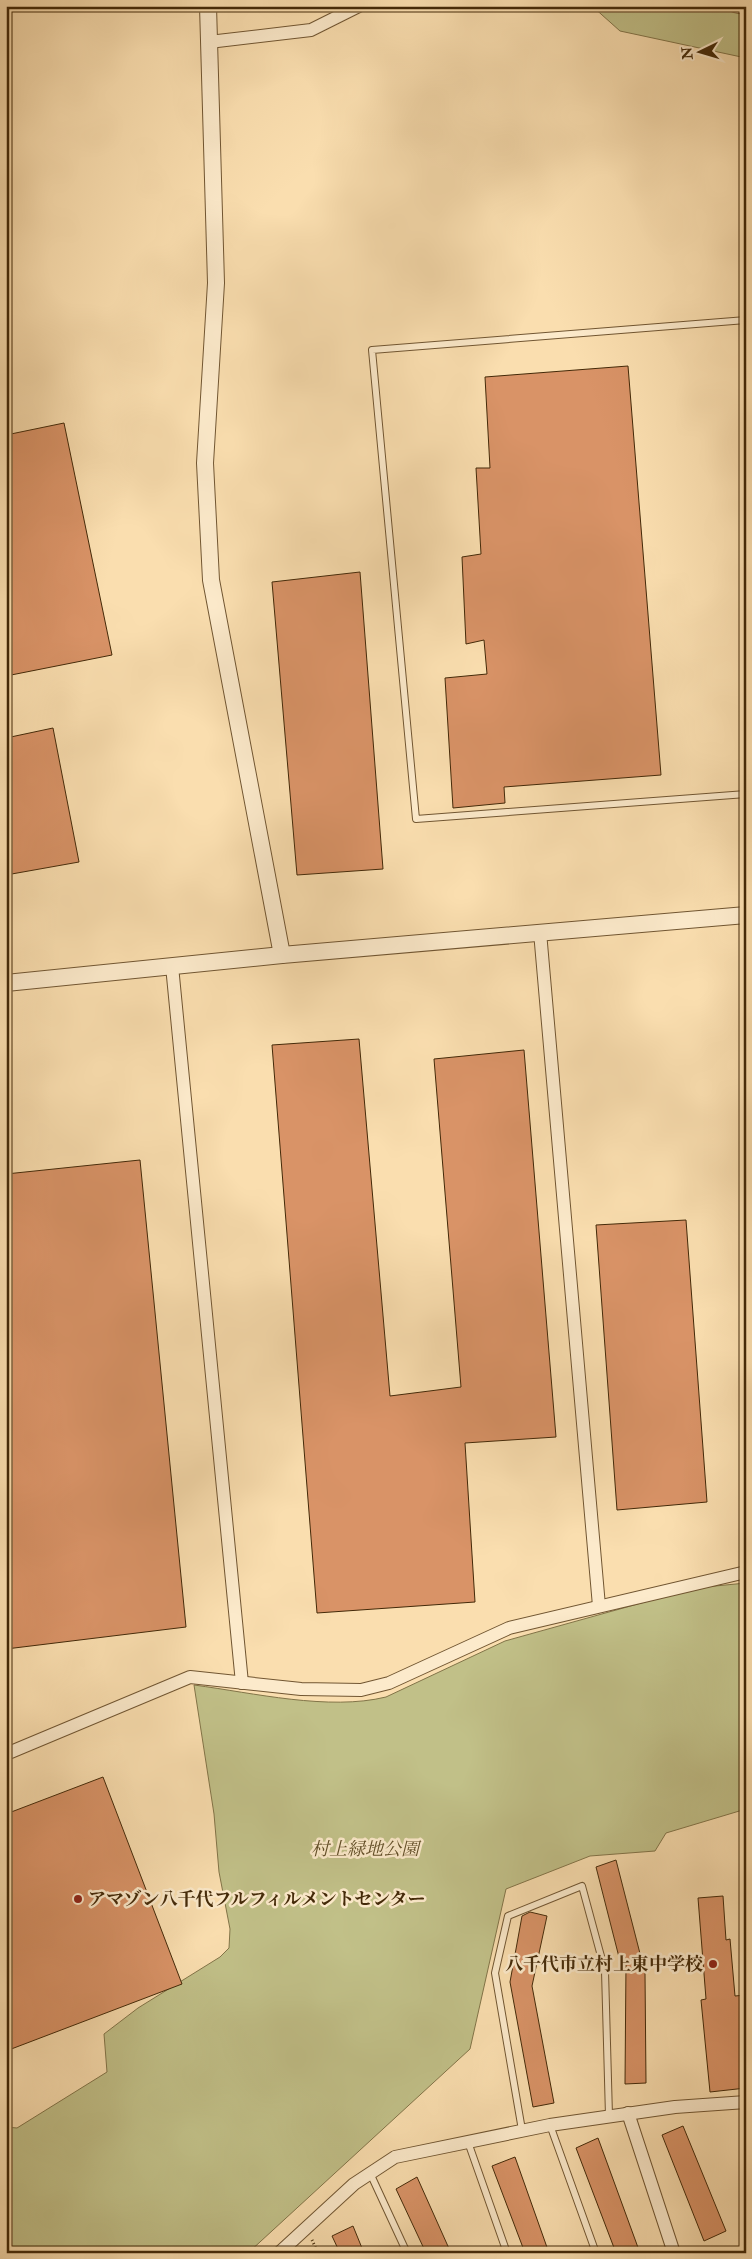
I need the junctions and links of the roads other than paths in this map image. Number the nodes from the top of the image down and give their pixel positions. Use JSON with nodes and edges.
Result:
{"nodes":[{"id":1,"x":208,"y":6,"type":"edge"},
{"id":2,"x":359,"y":6,"type":"edge"},
{"id":3,"x":735,"y":6,"type":"edge"},
{"id":4,"x":746,"y":8,"type":"edge"},
{"id":5,"x":209,"y":42,"type":"junction"},
{"id":6,"x":746,"y":320,"type":"edge"},
{"id":7,"x":746,"y":794,"type":"edge"},
{"id":8,"x":746,"y":915,"type":"edge"},
{"id":9,"x":540,"y":932,"type":"junction"},
{"id":10,"x":282,"y":955,"type":"junction"},
{"id":11,"x":172,"y":966,"type":"junction"},
{"id":12,"x":6,"y":983,"type":"edge"},
{"id":13,"x":746,"y":1572,"type":"edge"},
{"id":14,"x":599,"y":1606,"type":"junction"},
{"id":15,"x":242,"y":1683,"type":"junction"},
{"id":16,"x":6,"y":1754,"type":"edge"},
{"id":17,"x":746,"y":2102,"type":"edge"},
{"id":18,"x":628,"y":2113,"type":"junction"},
{"id":19,"x":609,"y":2116,"type":"junction"},
{"id":20,"x":550,"y":2125,"type":"junction"},
{"id":21,"x":522,"y":2130,"type":"junction"},
{"id":22,"x":468,"y":2142,"type":"junction"},
{"id":23,"x":370,"y":2172,"type":"junction"},
{"id":24,"x":287,"y":2250,"type":"edge"},
{"id":25,"x":407,"y":2253,"type":"edge"},
{"id":26,"x":508,"y":2253,"type":"edge"},
{"id":27,"x":596,"y":2253,"type":"edge"},
{"id":28,"x":674,"y":2253,"type":"edge"}],
"edges":[{"from":1,"to":5,"type":"street"},
{"from":2,"to":5,"type":"street"},
{"from":3,"to":4,"type":"street"},
{"from":5,"to":10,"type":"street"},
{"from":6,"to":7,"type":"lane"},
{"from":8,"to":9,"type":"street"},
{"from":9,"to":10,"type":"street"},
{"from":9,"to":14,"type":"street"},
{"from":10,"to":11,"type":"street"},
{"from":11,"to":12,"type":"street"},
{"from":11,"to":15,"type":"street"},
{"from":13,"to":14,"type":"street"},
{"from":14,"to":15,"type":"street"},
{"from":15,"to":16,"type":"street"},
{"from":17,"to":18,"type":"street"},
{"from":18,"to":19,"type":"street"},
{"from":18,"to":28,"type":"street"},
{"from":19,"to":20,"type":"street"},
{"from":19,"to":21,"type":"lane"},
{"from":20,"to":21,"type":"street"},
{"from":20,"to":27,"type":"lane"},
{"from":21,"to":22,"type":"street"},
{"from":22,"to":23,"type":"street"},
{"from":22,"to":26,"type":"lane"},
{"from":23,"to":24,"type":"street"},
{"from":23,"to":25,"type":"lane"}]}
